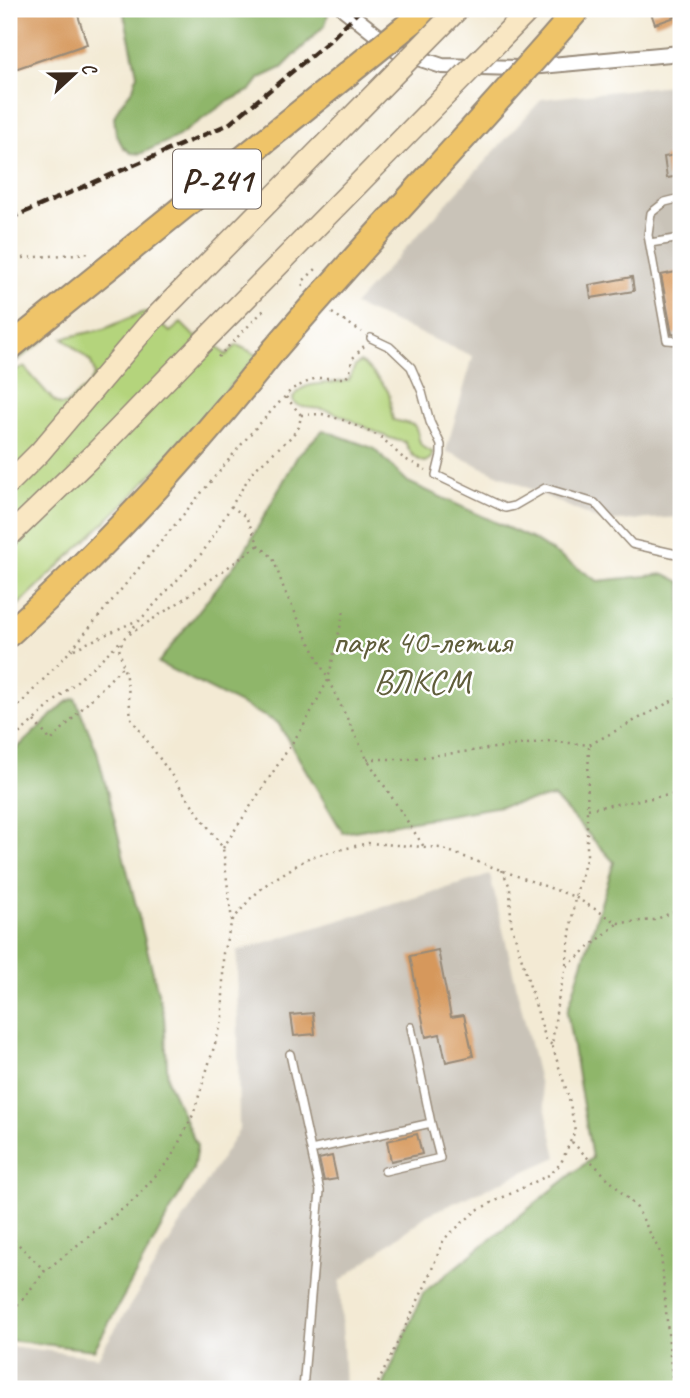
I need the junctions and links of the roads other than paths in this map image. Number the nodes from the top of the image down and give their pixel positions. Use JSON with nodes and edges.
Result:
{"nodes":[{"id":1,"x":344,"y":9,"type":"edge"},
{"id":2,"x":458,"y":9,"type":"edge"},
{"id":3,"x":530,"y":9,"type":"edge"},
{"id":4,"x":578,"y":9,"type":"edge"},
{"id":5,"x":424,"y":13,"type":"edge"},
{"id":6,"x":423,"y":34,"type":"dead end"},
{"id":7,"x":681,"y":53,"type":"edge"},
{"id":8,"x":420,"y":60,"type":"junction"},
{"id":9,"x":681,"y":198,"type":"edge"},
{"id":10,"x":681,"y":238,"type":"edge"},
{"id":11,"x":650,"y":243,"type":"junction"},
{"id":12,"x":371,"y":338,"type":"dead end"},
{"id":13,"x":681,"y":341,"type":"edge"},
{"id":14,"x":9,"y":348,"type":"edge"},
{"id":15,"x":9,"y":483,"type":"edge"},
{"id":16,"x":9,"y":536,"type":"edge"},
{"id":17,"x":681,"y":555,"type":"edge"},
{"id":18,"x":9,"y":634,"type":"edge"},
{"id":19,"x":411,"y":1027,"type":"dead end"},
{"id":20,"x":290,"y":1054,"type":"dead end"},
{"id":21,"x":432,"y":1123,"type":"junction"},
{"id":22,"x":311,"y":1150,"type":"junction"},
{"id":23,"x":386,"y":1171,"type":"dead end"},
{"id":24,"x":303,"y":1389,"type":"edge"}],
"edges":[{"from":1,"to":8,"type":"street"},
{"from":2,"to":15,"type":"main road","bridge":true},
{"from":3,"to":16,"type":"main road","bridge":true},
{"from":4,"to":18,"type":"highway","bridge":true},
{"from":5,"to":14,"type":"highway","number":"Р-241","bridge":true},
{"from":6,"to":8,"type":"lane"},
{"from":7,"to":8,"type":"street"},
{"from":9,"to":11,"type":"lane"},
{"from":10,"to":11,"type":"lane"},
{"from":11,"to":13,"type":"lane"},
{"from":12,"to":17,"type":"lane"},
{"from":19,"to":21,"type":"lane"},
{"from":20,"to":22,"type":"lane"},
{"from":21,"to":22,"type":"lane"},
{"from":21,"to":23,"type":"lane"},
{"from":22,"to":24,"type":"lane"}]}
